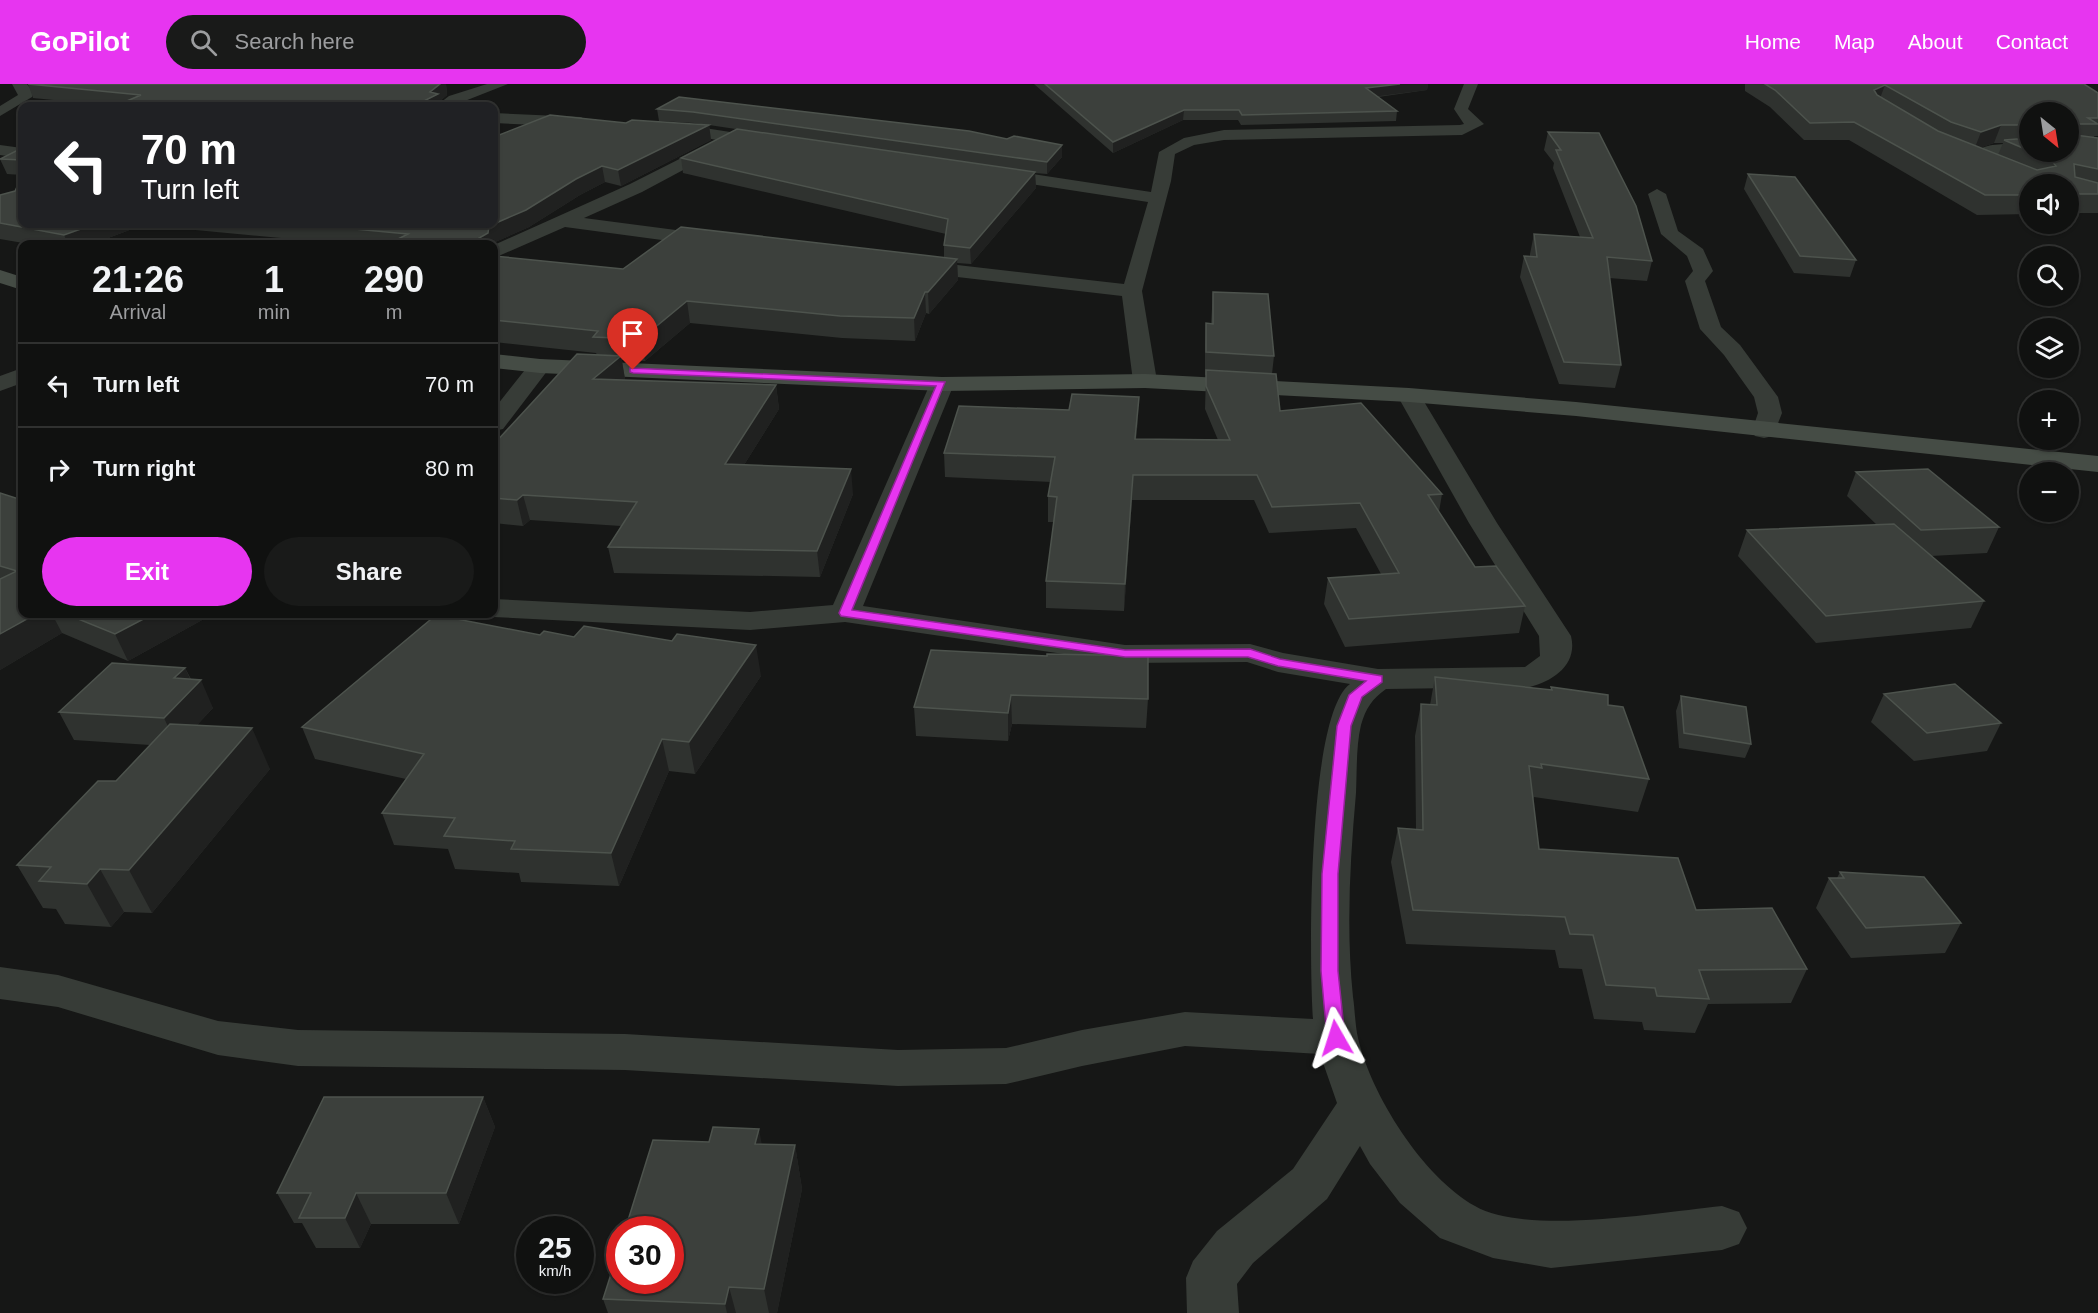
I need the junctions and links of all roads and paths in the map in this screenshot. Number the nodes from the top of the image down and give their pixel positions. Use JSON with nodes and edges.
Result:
{"nodes":[{"id":1,"x":19,"y":84,"type":"edge"},
{"id":2,"x":501,"y":84,"type":"edge"},
{"id":3,"x":1471,"y":84,"type":"edge"},
{"id":4,"x":449,"y":102,"type":"edge"},
{"id":5,"x":0,"y":112,"type":"edge"},
{"id":6,"x":498,"y":118,"type":"edge"},
{"id":7,"x":593,"y":123,"type":"edge"},
{"id":8,"x":655,"y":126,"type":"edge"},
{"id":9,"x":732,"y":138,"type":"junction"},
{"id":10,"x":788,"y":146,"type":"edge"},
{"id":11,"x":0,"y":150,"type":"edge"},
{"id":12,"x":2019,"y":150,"type":"edge"},
{"id":13,"x":18,"y":152,"type":"edge"},
{"id":14,"x":1960,"y":152,"type":"edge"},
{"id":15,"x":1977,"y":158,"type":"junction"},
{"id":16,"x":1996,"y":167,"type":"edge"},
{"id":17,"x":973,"y":171,"type":"edge"},
{"id":18,"x":1657,"y":194,"type":"dead end"},
{"id":19,"x":1157,"y":198,"type":"junction"},
{"id":20,"x":564,"y":221,"type":"junction"},
{"id":21,"x":734,"y":244,"type":"edge"},
{"id":22,"x":498,"y":250,"type":"edge"},
{"id":23,"x":890,"y":264,"type":"edge"},
{"id":24,"x":0,"y":276,"type":"edge"},
{"id":25,"x":18,"y":283,"type":"edge"},
{"id":26,"x":1132,"y":291,"type":"junction"},
{"id":27,"x":498,"y":361,"type":"edge"},
{"id":28,"x":540,"y":366,"type":"junction"},
{"id":29,"x":18,"y":377,"type":"edge"},
{"id":30,"x":1145,"y":381,"type":"junction"},
{"id":31,"x":0,"y":384,"type":"edge"},
{"id":32,"x":942,"y":384,"type":"junction"},
{"id":33,"x":1408,"y":395,"type":"junction"},
{"id":34,"x":498,"y":419,"type":"edge"},
{"id":35,"x":1764,"y":431,"type":"junction"},
{"id":36,"x":2098,"y":464,"type":"edge"},
{"id":37,"x":498,"y":608,"type":"edge"},
{"id":38,"x":845,"y":613,"type":"junction"},
{"id":39,"x":1378,"y":679,"type":"junction"},
{"id":40,"x":0,"y":983,"type":"edge"},
{"id":41,"x":1336,"y":1038,"type":"junction"},
{"id":42,"x":1361,"y":1105,"type":"junction"},
{"id":43,"x":1722,"y":1228,"type":"dead end"},
{"id":44,"x":1213,"y":1313,"type":"edge"}],
"edges":[{"from":1,"to":5,"type":"street"},
{"from":2,"to":4,"type":"street"},
{"from":3,"to":19,"type":"street"},
{"from":6,"to":7,"type":"street"},
{"from":8,"to":9,"type":"street"},
{"from":9,"to":10,"type":"street"},
{"from":9,"to":20,"type":"street"},
{"from":11,"to":13,"type":"street"},
{"from":12,"to":15,"type":"street"},
{"from":14,"to":15,"type":"street"},
{"from":15,"to":16,"type":"street"},
{"from":17,"to":19,"type":"street"},
{"from":18,"to":35,"type":"street"},
{"from":19,"to":26,"type":"street"},
{"from":20,"to":21,"type":"street"},
{"from":20,"to":22,"type":"street"},
{"from":23,"to":26,"type":"street"},
{"from":24,"to":25,"type":"street"},
{"from":26,"to":30,"type":"street"},
{"from":27,"to":28,"type":"street"},
{"from":28,"to":32,"type":"street"},
{"from":28,"to":34,"type":"street"},
{"from":29,"to":31,"type":"street"},
{"from":30,"to":32,"type":"street"},
{"from":30,"to":33,"type":"street"},
{"from":32,"to":38,"type":"street"},
{"from":33,"to":35,"type":"street"},
{"from":33,"to":39,"type":"street"},
{"from":35,"to":36,"type":"street"},
{"from":37,"to":38,"type":"street"},
{"from":38,"to":39,"type":"street"},
{"from":39,"to":41,"type":"street"},
{"from":40,"to":41,"type":"street"},
{"from":41,"to":42,"type":"street"},
{"from":42,"to":43,"type":"street"},
{"from":42,"to":44,"type":"street"}]}
